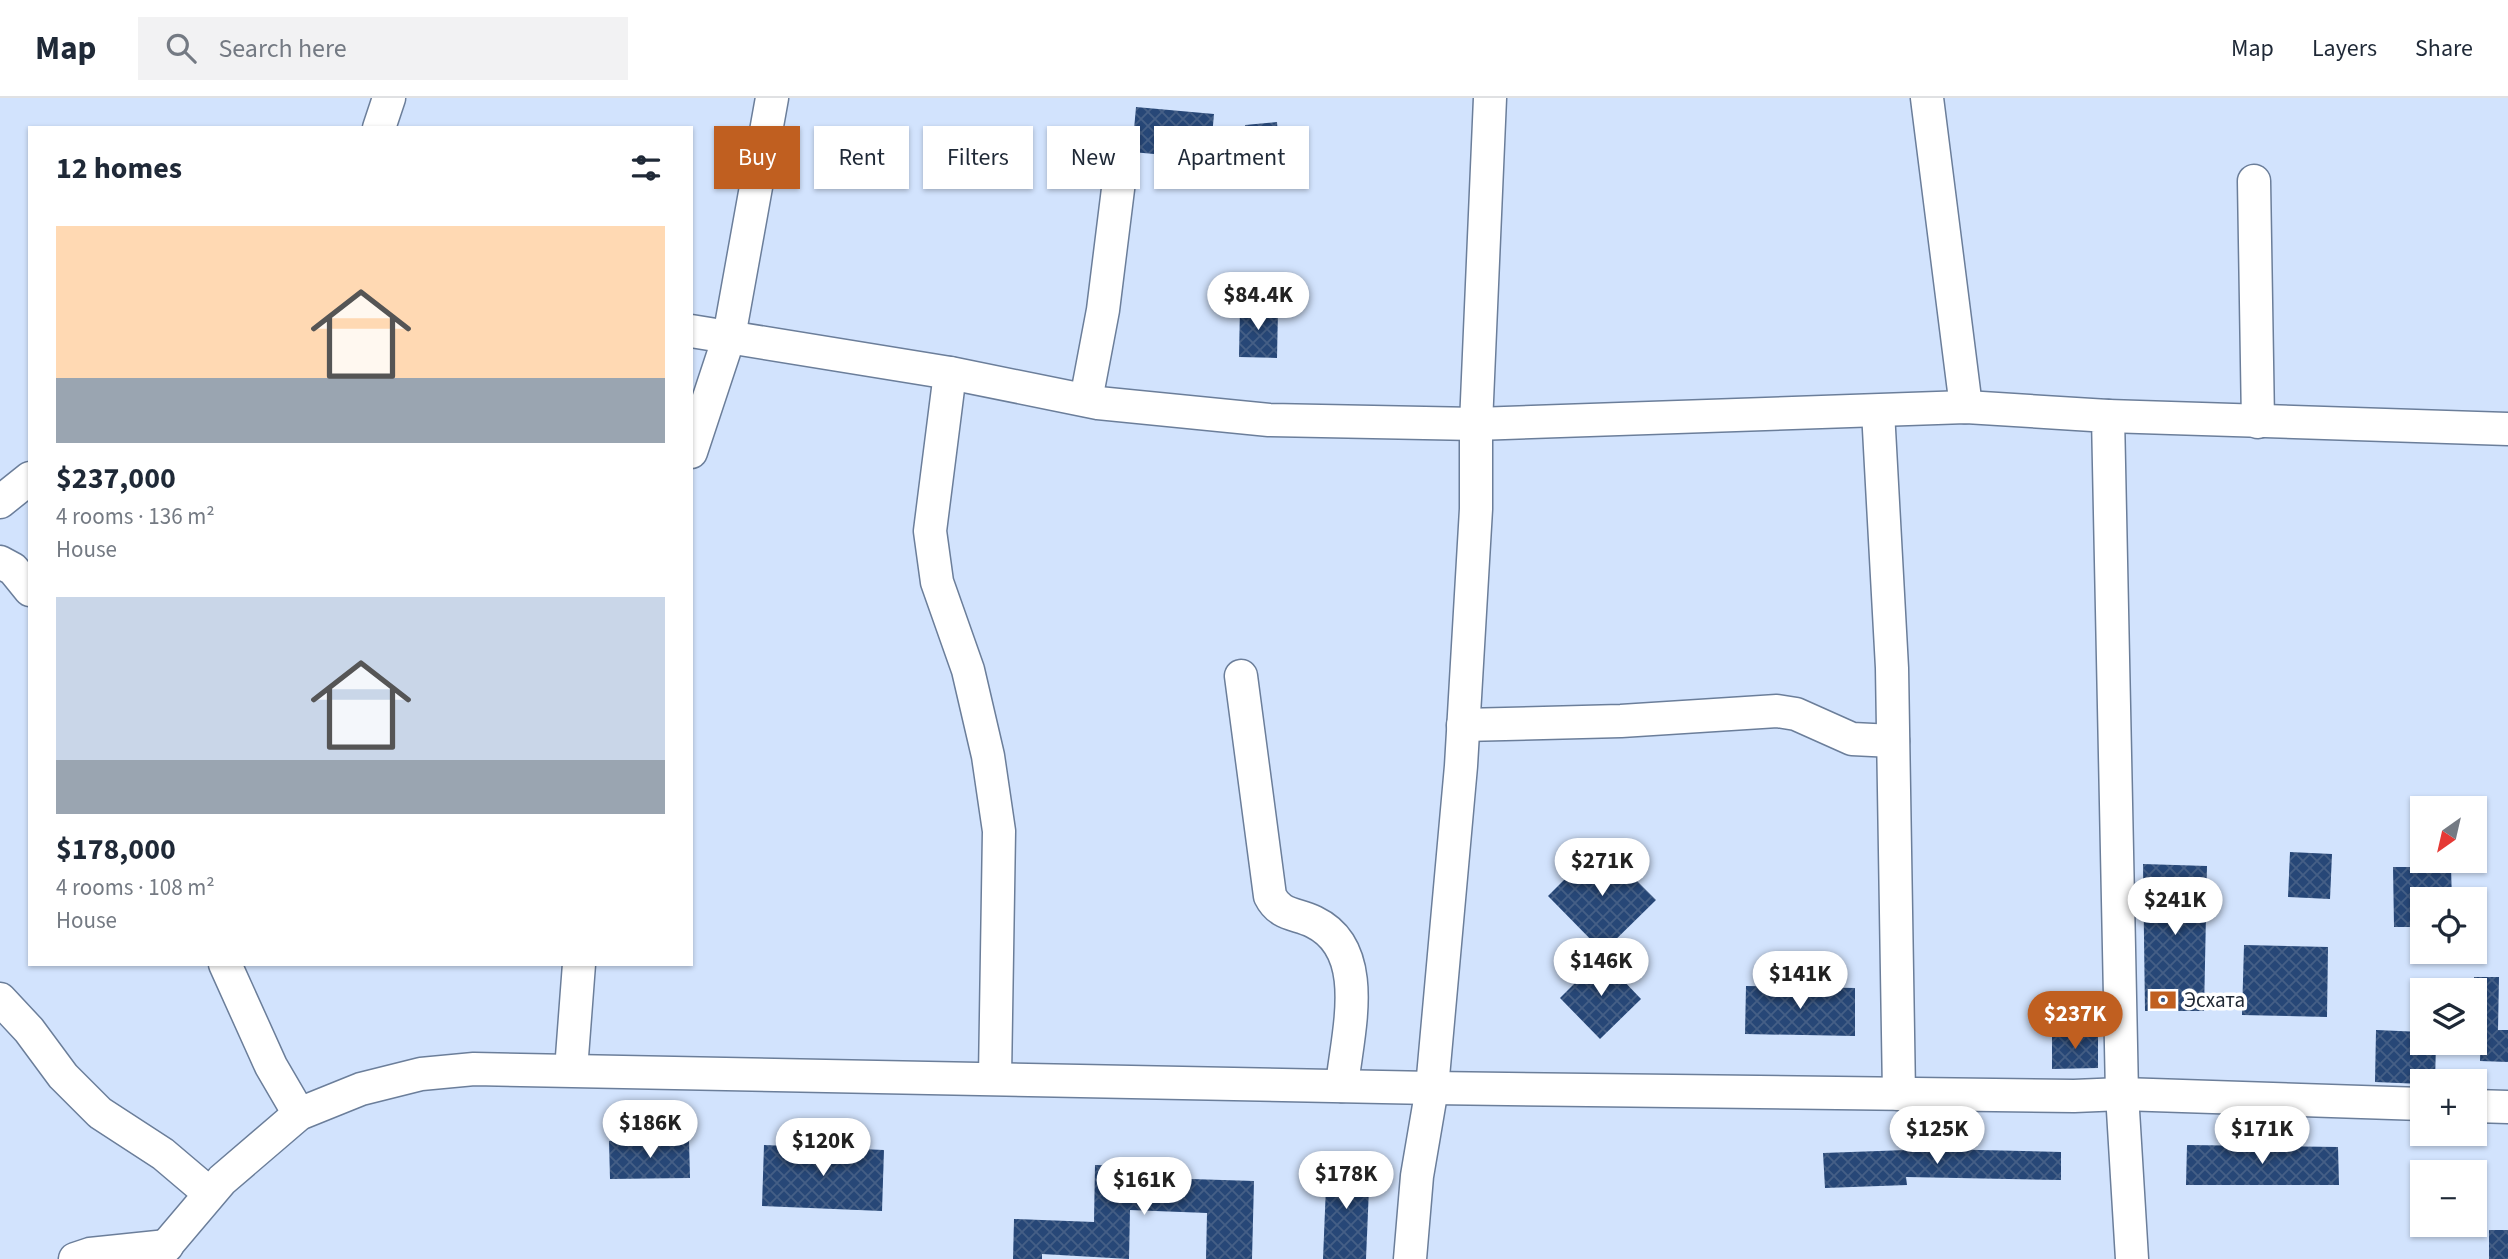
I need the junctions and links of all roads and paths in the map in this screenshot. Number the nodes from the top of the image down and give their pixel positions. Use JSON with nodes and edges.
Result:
{"nodes":[{"id":1,"x":389,"y":98,"type":"edge"},
{"id":2,"x":772,"y":98,"type":"edge"},
{"id":3,"x":1490,"y":98,"type":"edge"},
{"id":4,"x":1927,"y":98,"type":"edge"},
{"id":5,"x":380,"y":126,"type":"edge"},
{"id":6,"x":2254,"y":181,"type":"dead end"},
{"id":7,"x":1118,"y":189,"type":"edge"},
{"id":8,"x":693,"y":331,"type":"edge"},
{"id":9,"x":729,"y":337,"type":"junction"},
{"id":10,"x":950,"y":373,"type":"junction"},
{"id":11,"x":1086,"y":400,"type":"junction"},
{"id":12,"x":1966,"y":408,"type":"junction"},
{"id":13,"x":1878,"y":411,"type":"junction"},
{"id":14,"x":2108,"y":416,"type":"junction"},
{"id":15,"x":2258,"y":422,"type":"junction"},
{"id":16,"x":1476,"y":424,"type":"junction"},
{"id":17,"x":2508,"y":429,"type":"edge"},
{"id":18,"x":693,"y":446,"type":"edge"},
{"id":19,"x":28,"y":480,"type":"edge"},
{"id":20,"x":0,"y":502,"type":"edge"},
{"id":21,"x":0,"y":562,"type":"edge"},
{"id":22,"x":28,"y":588,"type":"edge"},
{"id":23,"x":1241,"y":676,"type":"dead end"},
{"id":24,"x":1463,"y":725,"type":"junction"},
{"id":25,"x":1893,"y":741,"type":"junction"},
{"id":26,"x":226,"y":966,"type":"edge"},
{"id":27,"x":579,"y":966,"type":"edge"},
{"id":28,"x":0,"y":999,"type":"edge"},
{"id":29,"x":571,"y":1070,"type":"junction"},
{"id":30,"x":995,"y":1077,"type":"junction"},
{"id":31,"x":1342,"y":1086,"type":"junction"},
{"id":32,"x":1432,"y":1088,"type":"junction"},
{"id":33,"x":1899,"y":1094,"type":"junction"},
{"id":34,"x":2122,"y":1094,"type":"junction"},
{"id":35,"x":2410,"y":1104,"type":"edge"},
{"id":36,"x":2487,"y":1106,"type":"edge"},
{"id":37,"x":2508,"y":1107,"type":"edge"},
{"id":38,"x":299,"y":1114,"type":"junction"},
{"id":39,"x":209,"y":1193,"type":"junction"},
{"id":40,"x":161,"y":1252,"type":"edge"},
{"id":41,"x":84,"y":1257,"type":"edge"},
{"id":42,"x":1410,"y":1259,"type":"edge"},
{"id":43,"x":2132,"y":1259,"type":"edge"}],
"edges":[{"from":1,"to":5,"type":"street"},
{"from":2,"to":9,"type":"street"},
{"from":3,"to":16,"type":"street"},
{"from":4,"to":12,"type":"street"},
{"from":6,"to":15,"type":"street"},
{"from":7,"to":11,"type":"street"},
{"from":8,"to":9,"type":"street"},
{"from":9,"to":10,"type":"street"},
{"from":9,"to":18,"type":"street"},
{"from":10,"to":11,"type":"street"},
{"from":10,"to":30,"type":"street"},
{"from":11,"to":16,"type":"street"},
{"from":12,"to":13,"type":"street"},
{"from":12,"to":14,"type":"street"},
{"from":13,"to":16,"type":"street"},
{"from":13,"to":25,"type":"street"},
{"from":14,"to":15,"type":"street"},
{"from":14,"to":34,"type":"street"},
{"from":15,"to":17,"type":"street"},
{"from":16,"to":24,"type":"street"},
{"from":19,"to":20,"type":"street"},
{"from":21,"to":22,"type":"street"},
{"from":23,"to":31,"type":"street"},
{"from":24,"to":25,"type":"street"},
{"from":24,"to":32,"type":"street"},
{"from":25,"to":33,"type":"street"},
{"from":26,"to":38,"type":"street"},
{"from":27,"to":29,"type":"street"},
{"from":28,"to":39,"type":"street"},
{"from":29,"to":30,"type":"street"},
{"from":29,"to":38,"type":"street"},
{"from":30,"to":31,"type":"street"},
{"from":31,"to":32,"type":"street"},
{"from":32,"to":33,"type":"street"},
{"from":32,"to":42,"type":"street"},
{"from":33,"to":34,"type":"street"},
{"from":34,"to":35,"type":"street"},
{"from":34,"to":43,"type":"street"},
{"from":36,"to":37,"type":"street"},
{"from":38,"to":39,"type":"street"},
{"from":39,"to":40,"type":"street"},
{"from":40,"to":41,"type":"street"}]}
